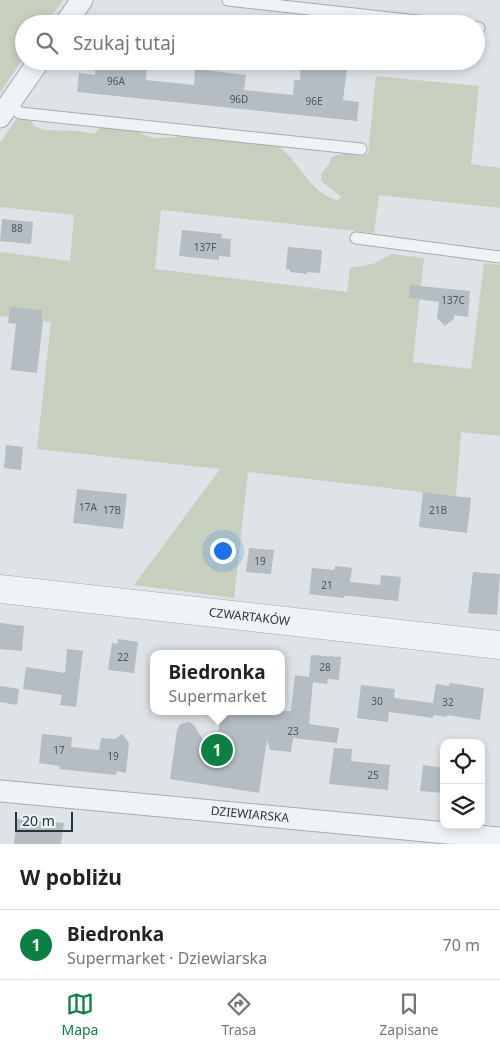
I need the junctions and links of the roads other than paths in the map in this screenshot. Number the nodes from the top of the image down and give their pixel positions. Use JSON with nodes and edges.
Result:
{"nodes":[{"id":1,"x":82,"y":0,"type":"edge"},
{"id":2,"x":228,"y":0,"type":"edge"},
{"id":3,"x":71,"y":15,"type":"edge"},
{"id":4,"x":363,"y":15,"type":"edge"},
{"id":5,"x":33,"y":70,"type":"edge"},
{"id":6,"x":4,"y":111,"type":"edge"},
{"id":7,"x":361,"y":149,"type":"dead end"},
{"id":8,"x":356,"y":238,"type":"dead end"},
{"id":9,"x":500,"y":257,"type":"edge"},
{"id":10,"x":0,"y":589,"type":"edge"},
{"id":11,"x":500,"y":645,"type":"edge"},
{"id":12,"x":0,"y":791,"type":"edge"},
{"id":13,"x":500,"y":838,"type":"edge"}],
"edges":[{"from":1,"to":3,"type":"street"},
{"from":2,"to":4,"type":"lane"},
{"from":5,"to":6,"type":"street"},
{"from":6,"to":7,"type":"lane"},
{"from":8,"to":9,"type":"lane"},
{"from":10,"to":11,"type":"street","name":"CZWARTAKÓW"},
{"from":12,"to":13,"type":"street","name":"DZIEWIARSKA"}]}
